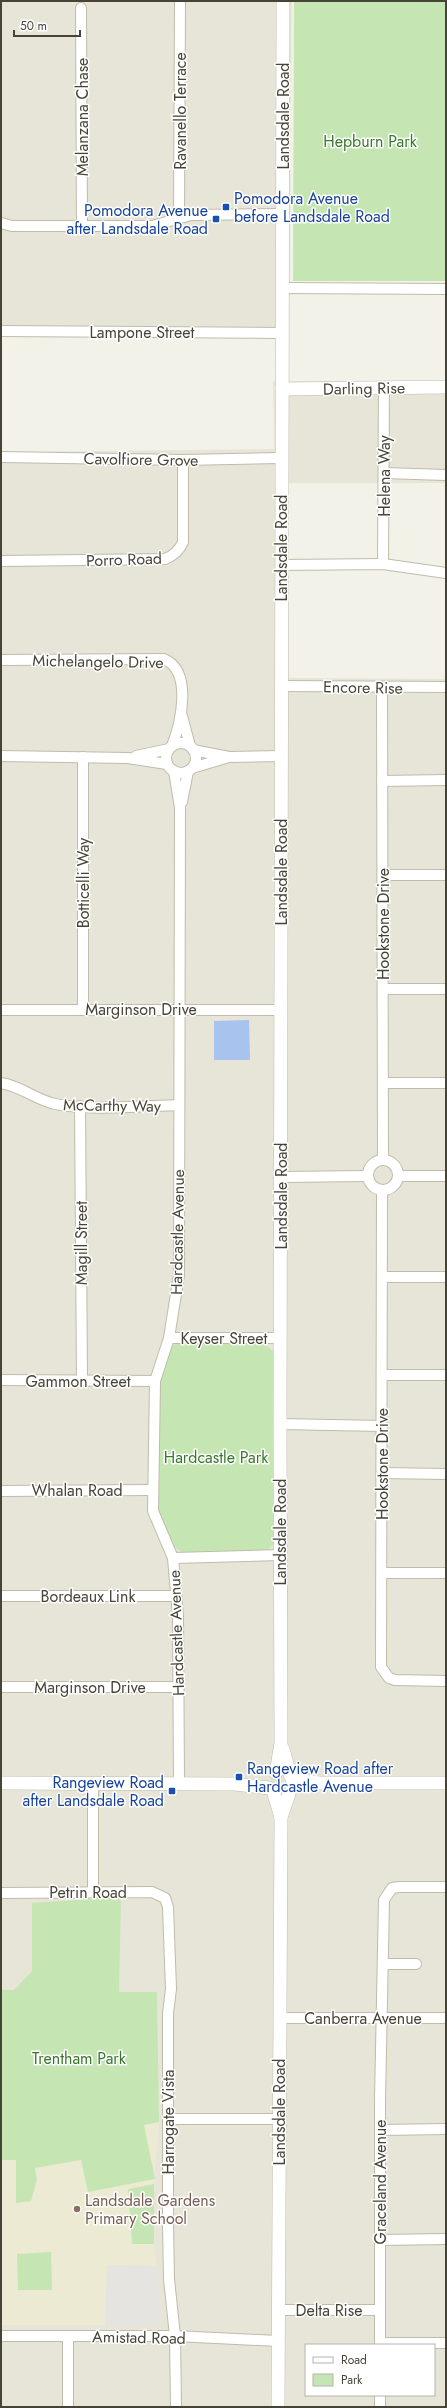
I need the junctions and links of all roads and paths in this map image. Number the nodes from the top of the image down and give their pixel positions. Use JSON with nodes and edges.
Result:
{"nodes":[{"id":1,"x":284,"y":1,"type":"edge"},
{"id":2,"x":180,"y":4,"type":"dead end"},
{"id":3,"x":81,"y":8,"type":"dead end"},
{"id":4,"x":283,"y":214,"type":"junction"},
{"id":5,"x":179,"y":218,"type":"junction"},
{"id":6,"x":1,"y":223,"type":"edge"},
{"id":7,"x":82,"y":227,"type":"junction"},
{"id":8,"x":283,"y":288,"type":"junction"},
{"id":9,"x":446,"y":288,"type":"edge"},
{"id":10,"x":1,"y":331,"type":"edge"},
{"id":11,"x":282,"y":333,"type":"junction"},
{"id":12,"x":384,"y":387,"type":"junction"},
{"id":13,"x":446,"y":387,"type":"edge"},
{"id":14,"x":282,"y":389,"type":"junction"},
{"id":15,"x":1,"y":457,"type":"edge"},
{"id":16,"x":281,"y":458,"type":"junction"},
{"id":17,"x":183,"y":460,"type":"junction"},
{"id":18,"x":384,"y":473,"type":"junction"},
{"id":19,"x":446,"y":474,"type":"edge"},
{"id":20,"x":1,"y":561,"type":"edge"},
{"id":21,"x":383,"y":564,"type":"junction"},
{"id":22,"x":281,"y":565,"type":"junction"},
{"id":23,"x":446,"y":573,"type":"edge"},
{"id":24,"x":1,"y":660,"type":"edge"},
{"id":25,"x":281,"y":686,"type":"junction"},
{"id":26,"x":446,"y":687,"type":"edge"},
{"id":27,"x":382,"y":688,"type":"junction"},
{"id":28,"x":181,"y":708,"type":"junction"},
{"id":29,"x":170,"y":748,"type":"junction"},
{"id":30,"x":192,"y":748,"type":"junction"},
{"id":31,"x":1,"y":756,"type":"edge"},
{"id":32,"x":281,"y":756,"type":"junction"},
{"id":33,"x":83,"y":757,"type":"junction"},
{"id":34,"x":229,"y":757,"type":"junction"},
{"id":35,"x":128,"y":758,"type":"junction"},
{"id":36,"x":170,"y":767,"type":"junction"},
{"id":37,"x":190,"y":770,"type":"junction"},
{"id":38,"x":382,"y":780,"type":"junction"},
{"id":39,"x":446,"y":780,"type":"edge"},
{"id":40,"x":180,"y":808,"type":"junction"},
{"id":41,"x":383,"y":875,"type":"junction"},
{"id":42,"x":446,"y":875,"type":"edge"},
{"id":43,"x":383,"y":989,"type":"junction"},
{"id":44,"x":446,"y":989,"type":"edge"},
{"id":45,"x":83,"y":1009,"type":"junction"},
{"id":46,"x":179,"y":1009,"type":"junction"},
{"id":47,"x":1,"y":1010,"type":"edge"},
{"id":48,"x":281,"y":1010,"type":"junction"},
{"id":49,"x":1,"y":1083,"type":"edge"},
{"id":50,"x":383,"y":1083,"type":"junction"},
{"id":51,"x":446,"y":1083,"type":"edge"},
{"id":52,"x":179,"y":1105,"type":"junction"},
{"id":53,"x":80,"y":1106,"type":"junction"},
{"id":54,"x":383,"y":1160,"type":"junction"},
{"id":55,"x":367,"y":1176,"type":"junction"},
{"id":56,"x":398,"y":1176,"type":"junction"},
{"id":57,"x":446,"y":1176,"type":"edge"},
{"id":58,"x":281,"y":1177,"type":"junction"},
{"id":59,"x":382,"y":1191,"type":"junction"},
{"id":60,"x":382,"y":1277,"type":"junction"},
{"id":61,"x":446,"y":1277,"type":"edge"},
{"id":62,"x":169,"y":1338,"type":"junction"},
{"id":63,"x":280,"y":1338,"type":"junction"},
{"id":64,"x":382,"y":1375,"type":"junction"},
{"id":65,"x":446,"y":1375,"type":"edge"},
{"id":66,"x":1,"y":1380,"type":"edge"},
{"id":67,"x":82,"y":1380,"type":"junction"},
{"id":68,"x":155,"y":1381,"type":"junction"},
{"id":69,"x":280,"y":1424,"type":"junction"},
{"id":70,"x":382,"y":1426,"type":"junction"},
{"id":71,"x":382,"y":1473,"type":"junction"},
{"id":72,"x":446,"y":1474,"type":"edge"},
{"id":73,"x":153,"y":1490,"type":"junction"},
{"id":74,"x":1,"y":1491,"type":"edge"},
{"id":75,"x":280,"y":1555,"type":"junction"},
{"id":76,"x":173,"y":1558,"type":"junction"},
{"id":77,"x":382,"y":1573,"type":"junction"},
{"id":78,"x":446,"y":1573,"type":"edge"},
{"id":79,"x":1,"y":1596,"type":"edge"},
{"id":80,"x":175,"y":1596,"type":"junction"},
{"id":81,"x":446,"y":1681,"type":"edge"},
{"id":82,"x":1,"y":1687,"type":"edge"},
{"id":83,"x":179,"y":1687,"type":"junction"},
{"id":84,"x":281,"y":1743,"type":"junction"},
{"id":85,"x":1,"y":1783,"type":"edge"},
{"id":86,"x":273,"y":1783,"type":"junction"},
{"id":87,"x":446,"y":1783,"type":"edge"},
{"id":88,"x":93,"y":1784,"type":"junction"},
{"id":89,"x":179,"y":1785,"type":"junction"},
{"id":90,"x":291,"y":1785,"type":"junction"},
{"id":91,"x":281,"y":1817,"type":"junction"},
{"id":92,"x":446,"y":1887,"type":"edge"},
{"id":93,"x":93,"y":1892,"type":"junction"},
{"id":94,"x":1,"y":1893,"type":"edge"},
{"id":95,"x":168,"y":1907,"type":"joint"},
{"id":96,"x":383,"y":1964,"type":"junction"},
{"id":97,"x":416,"y":1964,"type":"dead end"},
{"id":98,"x":280,"y":2018,"type":"junction"},
{"id":99,"x":382,"y":2018,"type":"junction"},
{"id":100,"x":446,"y":2018,"type":"edge"},
{"id":101,"x":169,"y":2119,"type":"junction"},
{"id":102,"x":279,"y":2119,"type":"junction"},
{"id":103,"x":446,"y":2129,"type":"edge"},
{"id":104,"x":380,"y":2130,"type":"junction"},
{"id":105,"x":446,"y":2239,"type":"edge"},
{"id":106,"x":380,"y":2240,"type":"junction"},
{"id":107,"x":278,"y":2310,"type":"junction"},
{"id":108,"x":380,"y":2310,"type":"junction"},
{"id":109,"x":1,"y":2336,"type":"edge"},
{"id":110,"x":68,"y":2336,"type":"junction"},
{"id":111,"x":175,"y":2336,"type":"junction"},
{"id":112,"x":278,"y":2341,"type":"junction"},
{"id":113,"x":446,"y":2343,"type":"edge"},
{"id":114,"x":380,"y":2344,"type":"edge"},
{"id":115,"x":380,"y":2396,"type":"edge"},
{"id":116,"x":68,"y":2407,"type":"edge"},
{"id":117,"x":176,"y":2407,"type":"edge"},
{"id":118,"x":278,"y":2407,"type":"edge"},
{"id":119,"x":380,"y":2407,"type":"edge"}],
"edges":[{"from":1,"to":4,"type":"street","name":"Landsdale Road"},
{"from":2,"to":5,"type":"street","name":"Ravanello Terrace"},
{"from":3,"to":7,"type":"street","name":"Melanzana Chase"},
{"from":4,"to":5,"type":"street"},
{"from":4,"to":8,"type":"street","name":"Landsdale Road"},
{"from":5,"to":7,"type":"street"},
{"from":6,"to":7,"type":"street"},
{"from":8,"to":9,"type":"street"},
{"from":8,"to":11,"type":"street","name":"Landsdale Road"},
{"from":10,"to":11,"type":"street","name":"Lampone Street"},
{"from":11,"to":14,"type":"street","name":"Landsdale Road"},
{"from":12,"to":13,"type":"street","name":"Darling Rise"},
{"from":12,"to":14,"type":"street","name":"Darling Rise"},
{"from":12,"to":18,"type":"street","name":"Helena Way"},
{"from":14,"to":16,"type":"street","name":"Landsdale Road"},
{"from":15,"to":17,"type":"street","name":"Cavolfiore Grove"},
{"from":16,"to":17,"type":"street","name":"Cavolfiore Grove"},
{"from":16,"to":22,"type":"street","name":"Landsdale Road"},
{"from":17,"to":20,"type":"street","name":"Porro Road"},
{"from":18,"to":19,"type":"street"},
{"from":18,"to":21,"type":"street","name":"Helena Way"},
{"from":21,"to":22,"type":"street"},
{"from":21,"to":23,"type":"street"},
{"from":22,"to":25,"type":"street","name":"Landsdale Road"},
{"from":24,"to":28,"type":"street","name":"Michelangelo Drive"},
{"from":25,"to":27,"type":"street","name":"Encore Rise"},
{"from":25,"to":32,"type":"street","name":"Landsdale Road"},
{"from":26,"to":27,"type":"street","name":"Encore Rise"},
{"from":27,"to":38,"type":"street","name":"Hookstone Drive"},
{"from":28,"to":29,"type":"street","name":"Michelangelo Drive"},
{"from":28,"to":30,"type":"street","name":"Michelangelo Drive"},
{"from":29,"to":30,"type":"street"},
{"from":29,"to":35,"type":"street"},
{"from":29,"to":36,"type":"street"},
{"from":30,"to":34,"type":"street"},
{"from":30,"to":37,"type":"street"},
{"from":31,"to":33,"type":"street"},
{"from":32,"to":34,"type":"street"},
{"from":32,"to":48,"type":"street","name":"Landsdale Road"},
{"from":33,"to":35,"type":"street"},
{"from":33,"to":45,"type":"street","name":"Botticelli Way"},
{"from":34,"to":37,"type":"street"},
{"from":35,"to":36,"type":"street"},
{"from":36,"to":37,"type":"street"},
{"from":36,"to":40,"type":"street"},
{"from":37,"to":40,"type":"street"},
{"from":38,"to":39,"type":"street"},
{"from":38,"to":41,"type":"street","name":"Hookstone Drive"},
{"from":40,"to":46,"type":"street"},
{"from":41,"to":42,"type":"street"},
{"from":41,"to":43,"type":"street","name":"Hookstone Drive"},
{"from":43,"to":44,"type":"street"},
{"from":43,"to":50,"type":"street","name":"Hookstone Drive"},
{"from":45,"to":46,"type":"street","name":"Marginson Drive"},
{"from":45,"to":47,"type":"street","name":"Marginson Drive"},
{"from":46,"to":48,"type":"street","name":"Marginson Drive"},
{"from":46,"to":52,"type":"street","name":"Hardcastle Avenue"},
{"from":48,"to":58,"type":"street","name":"Landsdale Road"},
{"from":49,"to":53,"type":"street","name":"McCarthy Way"},
{"from":50,"to":51,"type":"street"},
{"from":50,"to":54,"type":"street","name":"Hookstone Drive"},
{"from":52,"to":53,"type":"street","name":"McCarthy Way"},
{"from":52,"to":62,"type":"street","name":"Hardcastle Avenue"},
{"from":53,"to":67,"type":"street","name":"Magill Street"},
{"from":54,"to":55,"type":"street"},
{"from":54,"to":56,"type":"street"},
{"from":55,"to":58,"type":"street"},
{"from":55,"to":59,"type":"street"},
{"from":56,"to":57,"type":"street"},
{"from":56,"to":59,"type":"street"},
{"from":58,"to":63,"type":"street","name":"Landsdale Road"},
{"from":59,"to":60,"type":"street","name":"Hookstone Drive"},
{"from":60,"to":61,"type":"street"},
{"from":60,"to":64,"type":"street","name":"Hookstone Drive"},
{"from":62,"to":63,"type":"street","name":"Keyser Street"},
{"from":62,"to":68,"type":"street","name":"Hardcastle Avenue"},
{"from":63,"to":69,"type":"street","name":"Landsdale Road"},
{"from":64,"to":65,"type":"street"},
{"from":64,"to":70,"type":"street","name":"Hookstone Drive"},
{"from":66,"to":67,"type":"street","name":"Gammon Street"},
{"from":67,"to":68,"type":"street","name":"Gammon Street"},
{"from":68,"to":73,"type":"street","name":"Hardcastle Avenue"},
{"from":69,"to":70,"type":"street"},
{"from":69,"to":75,"type":"street","name":"Landsdale Road"},
{"from":70,"to":71,"type":"street","name":"Hookstone Drive"},
{"from":71,"to":72,"type":"street"},
{"from":71,"to":77,"type":"street","name":"Hookstone Drive"},
{"from":73,"to":74,"type":"street","name":"Whalan Road"},
{"from":73,"to":76,"type":"street","name":"Hardcastle Avenue"},
{"from":75,"to":76,"type":"street"},
{"from":75,"to":84,"type":"street","name":"Landsdale Road"},
{"from":76,"to":80,"type":"street","name":"Hardcastle Avenue"},
{"from":77,"to":78,"type":"street"},
{"from":77,"to":81,"type":"street","name":"Hookstone Drive"},
{"from":79,"to":80,"type":"street","name":"Bordeaux Link"},
{"from":80,"to":83,"type":"street","name":"Hardcastle Avenue"},
{"from":82,"to":83,"type":"street","name":"Marginson Drive"},
{"from":83,"to":89,"type":"street","name":"Hardcastle Avenue"},
{"from":84,"to":86,"type":"street","name":"Landsdale Road"},
{"from":84,"to":90,"type":"street","name":"Landsdale Road"},
{"from":85,"to":88,"type":"street"},
{"from":86,"to":89,"type":"street"},
{"from":86,"to":90,"type":"street"},
{"from":86,"to":90,"type":"street"},
{"from":86,"to":91,"type":"street","name":"Landsdale Road"},
{"from":87,"to":90,"type":"street"},
{"from":88,"to":89,"type":"street"},
{"from":88,"to":93,"type":"street"},
{"from":90,"to":91,"type":"street","name":"Landsdale Road"},
{"from":91,"to":98,"type":"street","name":"Landsdale Road"},
{"from":92,"to":96,"type":"street","name":"Graceland Avenue"},
{"from":93,"to":94,"type":"street","name":"Petrin Road"},
{"from":93,"to":95,"type":"street","name":"Petrin Road"},
{"from":95,"to":101,"type":"street","name":"Harrogate Vista"},
{"from":96,"to":97,"type":"street"},
{"from":96,"to":99,"type":"street","name":"Graceland Avenue"},
{"from":98,"to":99,"type":"street","name":"Canberra Avenue"},
{"from":98,"to":102,"type":"street","name":"Landsdale Road"},
{"from":99,"to":100,"type":"street","name":"Canberra Avenue"},
{"from":99,"to":104,"type":"street","name":"Graceland Avenue"},
{"from":101,"to":102,"type":"street"},
{"from":101,"to":111,"type":"street","name":"Harrogate Vista"},
{"from":102,"to":107,"type":"street","name":"Landsdale Road"},
{"from":103,"to":104,"type":"street"},
{"from":104,"to":106,"type":"street","name":"Graceland Avenue"},
{"from":105,"to":106,"type":"street"},
{"from":106,"to":108,"type":"street","name":"Graceland Avenue"},
{"from":107,"to":108,"type":"street","name":"Delta Rise"},
{"from":107,"to":112,"type":"street","name":"Landsdale Road"},
{"from":108,"to":114,"type":"street","name":"Graceland Avenue"},
{"from":109,"to":110,"type":"street","name":"Amistad Road"},
{"from":110,"to":111,"type":"street","name":"Amistad Road"},
{"from":110,"to":116,"type":"street"},
{"from":111,"to":112,"type":"street","name":"Amistad Road"},
{"from":111,"to":117,"type":"street","name":"Harrogate Vista"},
{"from":112,"to":118,"type":"street","name":"Landsdale Road"},
{"from":113,"to":114,"type":"street"},
{"from":115,"to":119,"type":"street"}]}
